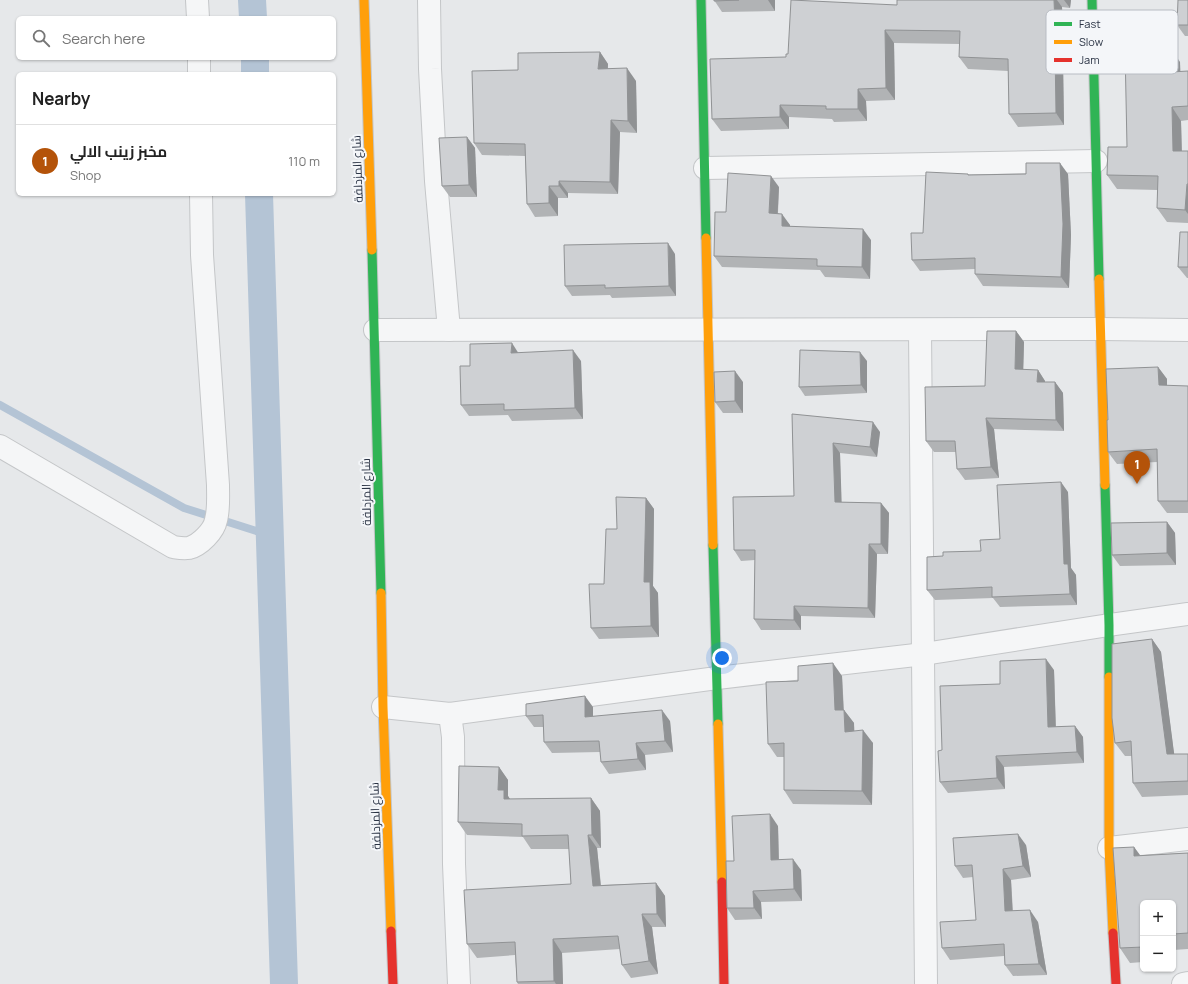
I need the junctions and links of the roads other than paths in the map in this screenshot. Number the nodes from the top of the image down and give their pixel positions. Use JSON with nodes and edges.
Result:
{"nodes":[{"id":1,"x":197,"y":0,"type":"edge"},
{"id":2,"x":364,"y":0,"type":"edge"},
{"id":3,"x":429,"y":0,"type":"edge"},
{"id":4,"x":701,"y":0,"type":"edge"},
{"id":5,"x":1092,"y":0,"type":"edge"},
{"id":6,"x":1092,"y":10,"type":"edge"},
{"id":7,"x":198,"y":16,"type":"edge"},
{"id":8,"x":199,"y":60,"type":"edge"},
{"id":9,"x":199,"y":72,"type":"edge"},
{"id":10,"x":1094,"y":74,"type":"edge"},
{"id":11,"x":1096,"y":161,"type":"junction"},
{"id":12,"x":705,"y":168,"type":"junction"},
{"id":13,"x":201,"y":196,"type":"edge"},
{"id":14,"x":1100,"y":329,"type":"junction"},
{"id":15,"x":375,"y":330,"type":"junction"},
{"id":16,"x":449,"y":330,"type":"junction"},
{"id":17,"x":708,"y":330,"type":"junction"},
{"id":18,"x":920,"y":330,"type":"junction"},
{"id":19,"x":1188,"y":330,"type":"edge"},
{"id":20,"x":0,"y":446,"type":"edge"},
{"id":21,"x":1188,"y":614,"type":"edge"},
{"id":22,"x":1109,"y":625,"type":"junction"},
{"id":23,"x":924,"y":654,"type":"junction"},
{"id":24,"x":717,"y":678,"type":"junction"},
{"id":25,"x":383,"y":707,"type":"junction"},
{"id":26,"x":450,"y":714,"type":"junction"},
{"id":27,"x":1188,"y":839,"type":"edge"},
{"id":28,"x":1109,"y":848,"type":"junction"},
{"id":29,"x":1188,"y":983,"type":"edge"},
{"id":30,"x":393,"y":984,"type":"edge"},
{"id":31,"x":459,"y":984,"type":"edge"},
{"id":32,"x":724,"y":984,"type":"edge"},
{"id":33,"x":926,"y":984,"type":"edge"},
{"id":34,"x":1116,"y":984,"type":"edge"},
{"id":35,"x":1183,"y":984,"type":"edge"}],
"edges":[{"from":1,"to":7,"type":"street"},
{"from":2,"to":15,"type":"street","name":"شارع المزدلفة"},
{"from":3,"to":16,"type":"street"},
{"from":4,"to":12,"type":"street"},
{"from":5,"to":6,"type":"street"},
{"from":8,"to":9,"type":"street"},
{"from":10,"to":11,"type":"street"},
{"from":11,"to":12,"type":"street"},
{"from":11,"to":14,"type":"street"},
{"from":12,"to":17,"type":"street"},
{"from":13,"to":20,"type":"street"},
{"from":14,"to":18,"type":"street"},
{"from":14,"to":19,"type":"street"},
{"from":14,"to":22,"type":"street"},
{"from":15,"to":16,"type":"street"},
{"from":15,"to":25,"type":"street","name":"شارع المزدلفة"},
{"from":16,"to":17,"type":"street"},
{"from":17,"to":18,"type":"street"},
{"from":17,"to":24,"type":"street"},
{"from":18,"to":23,"type":"street"},
{"from":21,"to":22,"type":"street"},
{"from":22,"to":23,"type":"street"},
{"from":22,"to":28,"type":"street"},
{"from":23,"to":24,"type":"street"},
{"from":23,"to":33,"type":"street"},
{"from":24,"to":26,"type":"street"},
{"from":24,"to":32,"type":"street"},
{"from":25,"to":26,"type":"street"},
{"from":25,"to":30,"type":"street","name":"شارع المزدلفة"},
{"from":26,"to":31,"type":"street"},
{"from":27,"to":28,"type":"street"},
{"from":28,"to":34,"type":"street"},
{"from":29,"to":35,"type":"street"}]}
